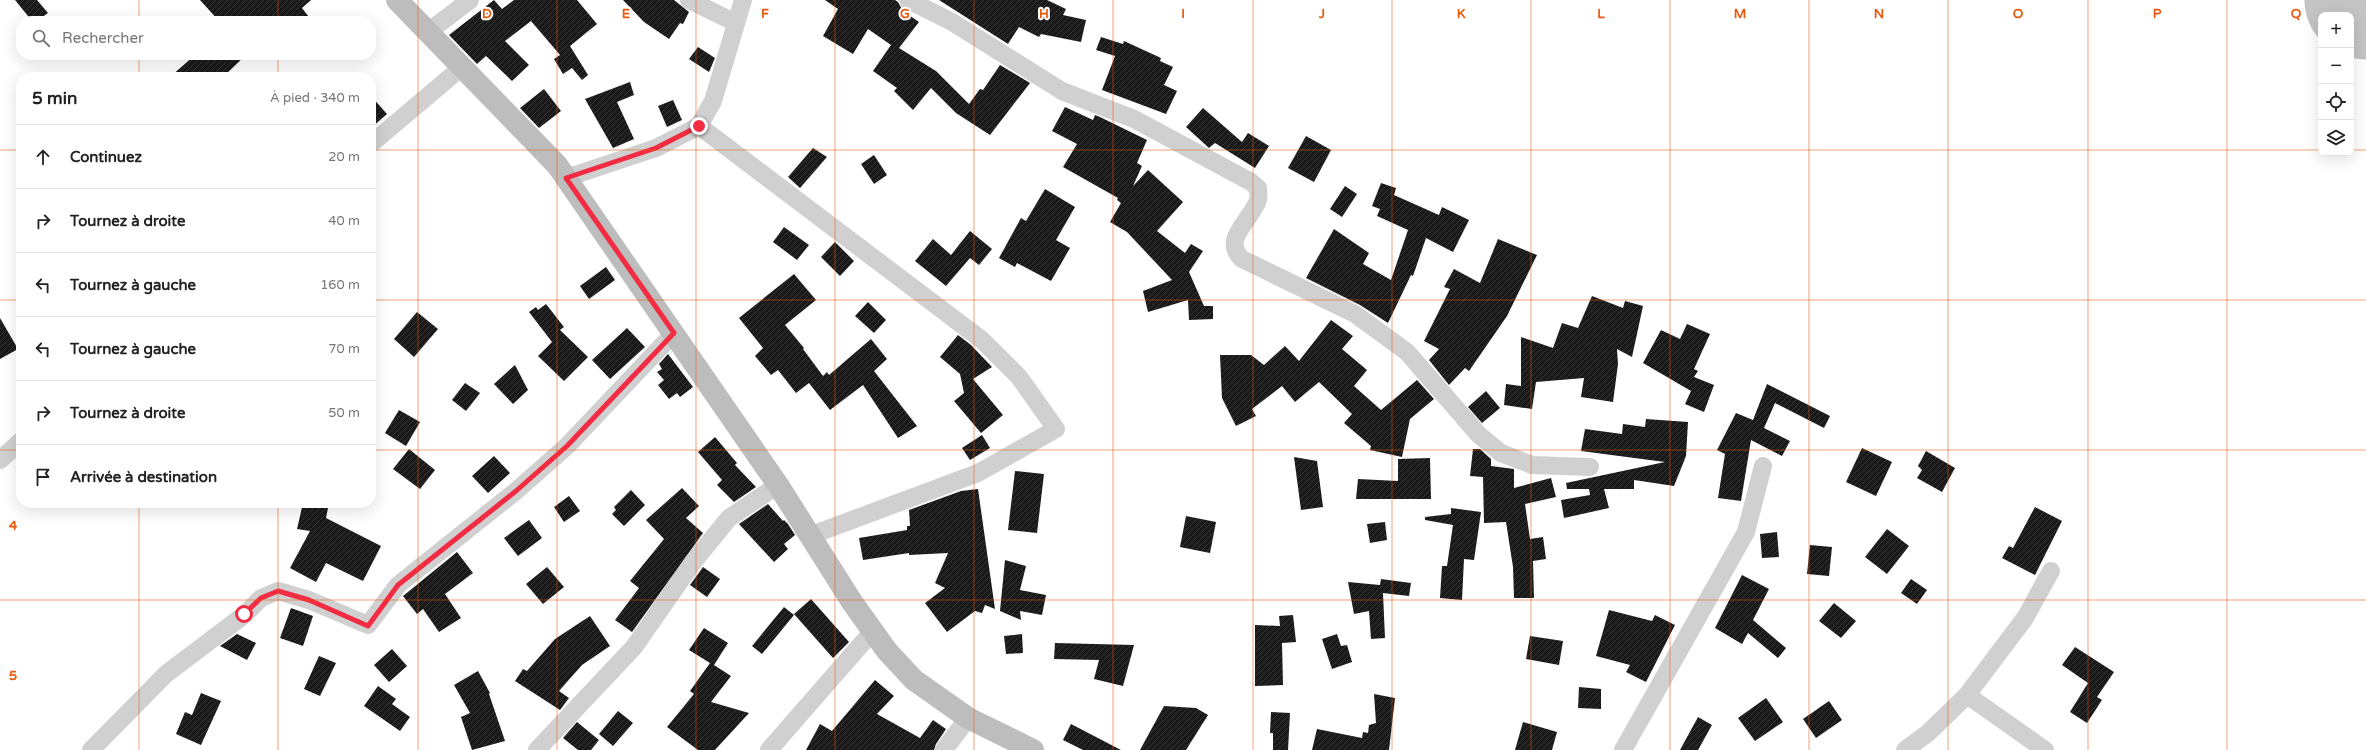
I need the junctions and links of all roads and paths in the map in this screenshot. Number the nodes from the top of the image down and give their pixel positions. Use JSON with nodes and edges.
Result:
{"nodes":[{"id":1,"x":397,"y":0,"type":"edge"},
{"id":2,"x":470,"y":0,"type":"edge"},
{"id":3,"x":689,"y":0,"type":"edge"},
{"id":4,"x":743,"y":0,"type":"edge"},
{"id":5,"x":908,"y":0,"type":"edge"},
{"id":6,"x":736,"y":23,"type":"junction"},
{"id":7,"x":428,"y":32,"type":"junction"},
{"id":8,"x":462,"y":66,"type":"junction"},
{"id":9,"x":699,"y":126,"type":"junction"},
{"id":10,"x":376,"y":140,"type":"edge"},
{"id":11,"x":566,"y":178,"type":"junction"},
{"id":12,"x":674,"y":333,"type":"junction"},
{"id":13,"x":16,"y":446,"type":"edge"},
{"id":14,"x":0,"y":460,"type":"edge"},
{"id":15,"x":1763,"y":466,"type":"dead end"},
{"id":16,"x":1590,"y":467,"type":"dead end"},
{"id":17,"x":778,"y":485,"type":"junction"},
{"id":18,"x":809,"y":536,"type":"junction"},
{"id":19,"x":2051,"y":571,"type":"dead end"},
{"id":20,"x":872,"y":632,"type":"junction"},
{"id":21,"x":1967,"y":695,"type":"junction"},
{"id":22,"x":968,"y":718,"type":"junction"},
{"id":23,"x":92,"y":750,"type":"edge"},
{"id":24,"x":537,"y":750,"type":"edge"},
{"id":25,"x":770,"y":750,"type":"edge"},
{"id":26,"x":944,"y":750,"type":"edge"},
{"id":27,"x":1033,"y":750,"type":"edge"},
{"id":28,"x":1623,"y":750,"type":"edge"},
{"id":29,"x":1905,"y":750,"type":"edge"},
{"id":30,"x":2045,"y":750,"type":"edge"}],
"edges":[{"from":1,"to":7,"type":"main road"},
{"from":2,"to":7,"type":"street"},
{"from":3,"to":6,"type":"street"},
{"from":4,"to":6,"type":"street"},
{"from":5,"to":16,"type":"street"},
{"from":6,"to":9,"type":"street"},
{"from":7,"to":8,"type":"main road"},
{"from":8,"to":10,"type":"street"},
{"from":8,"to":11,"type":"main road"},
{"from":9,"to":11,"type":"street"},
{"from":9,"to":18,"type":"street"},
{"from":11,"to":12,"type":"main road"},
{"from":12,"to":17,"type":"main road"},
{"from":12,"to":23,"type":"street"},
{"from":13,"to":14,"type":"street"},
{"from":15,"to":28,"type":"street"},
{"from":17,"to":18,"type":"main road"},
{"from":17,"to":24,"type":"street"},
{"from":18,"to":20,"type":"main road"},
{"from":19,"to":21,"type":"street"},
{"from":20,"to":22,"type":"main road"},
{"from":20,"to":25,"type":"street"},
{"from":21,"to":29,"type":"street"},
{"from":21,"to":30,"type":"street"},
{"from":22,"to":26,"type":"street"},
{"from":22,"to":27,"type":"main road"}]}
